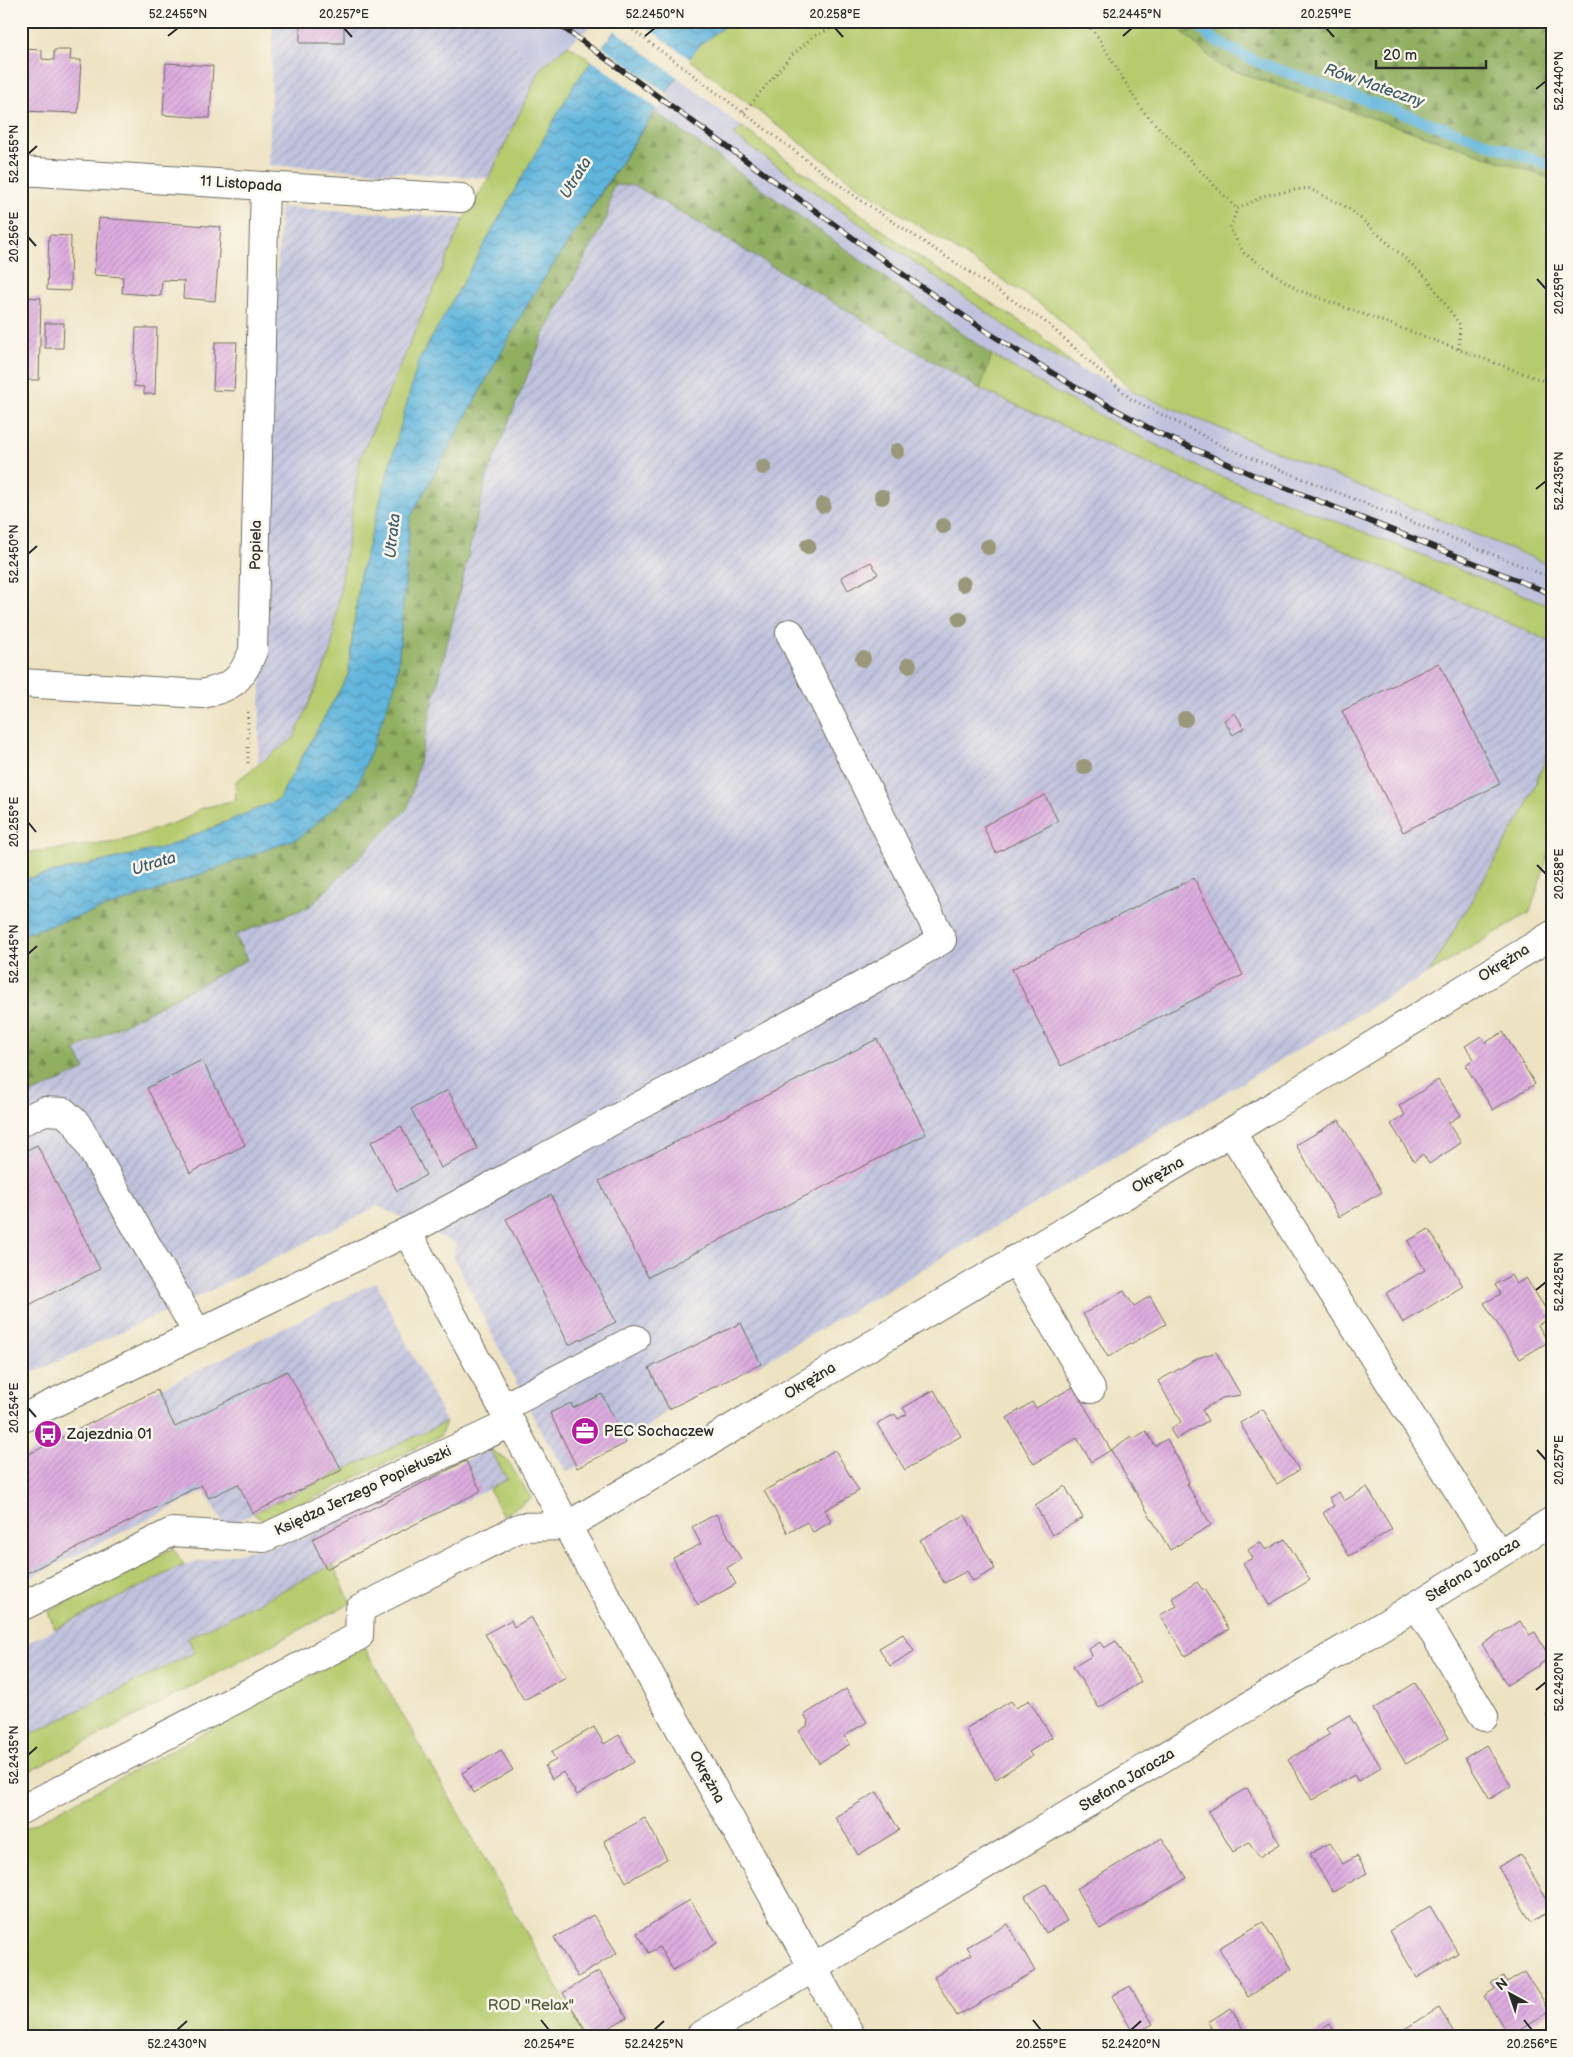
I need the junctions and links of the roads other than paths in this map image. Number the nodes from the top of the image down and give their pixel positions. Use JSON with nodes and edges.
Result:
{"nodes":[{"id":1,"x":21,"y":171,"type":"edge"},
{"id":2,"x":265,"y":186,"type":"junction"},
{"id":3,"x":461,"y":198,"type":"dead end"},
{"id":4,"x":790,"y":634,"type":"dead end"},
{"id":5,"x":21,"y":683,"type":"edge"},
{"id":6,"x":1552,"y":935,"type":"edge"},
{"id":7,"x":21,"y":1122,"type":"edge"},
{"id":8,"x":1231,"y":1132,"type":"junction"},
{"id":9,"x":407,"y":1232,"type":"junction"},
{"id":10,"x":1015,"y":1259,"type":"junction"},
{"id":11,"x":198,"y":1334,"type":"junction"},
{"id":12,"x":635,"y":1339,"type":"dead end"},
{"id":13,"x":1091,"y":1389,"type":"dead end"},
{"id":14,"x":506,"y":1416,"type":"junction"},
{"id":15,"x":22,"y":1418,"type":"edge"},
{"id":16,"x":1552,"y":1521,"type":"edge"},
{"id":17,"x":567,"y":1526,"type":"junction"},
{"id":18,"x":1498,"y":1553,"type":"junction"},
{"id":19,"x":1417,"y":1605,"type":"junction"},
{"id":20,"x":21,"y":1607,"type":"edge"},
{"id":21,"x":1484,"y":1717,"type":"dead end"},
{"id":22,"x":21,"y":1810,"type":"edge"},
{"id":23,"x":813,"y":1969,"type":"junction"},
{"id":24,"x":700,"y":2036,"type":"edge"},
{"id":25,"x":851,"y":2036,"type":"edge"}],
"edges":[{"from":1,"to":2,"type":"street","name":"11 Listopada"},
{"from":2,"to":3,"type":"street","name":"11 Listopada"},
{"from":2,"to":5,"type":"street","name":"Popiela"},
{"from":4,"to":9,"type":"street"},
{"from":6,"to":8,"type":"street","name":"Okrężna"},
{"from":7,"to":11,"type":"street"},
{"from":8,"to":10,"type":"street","name":"Okrężna"},
{"from":8,"to":18,"type":"street"},
{"from":9,"to":11,"type":"street"},
{"from":9,"to":14,"type":"street"},
{"from":10,"to":13,"type":"street"},
{"from":10,"to":17,"type":"street","name":"Okrężna"},
{"from":11,"to":15,"type":"street"},
{"from":12,"to":14,"type":"street","name":"Księdza Jerzego Popiełuszki"},
{"from":14,"to":17,"type":"street"},
{"from":14,"to":20,"type":"street","name":"Księdza Jerzego Popiełuszki"},
{"from":16,"to":18,"type":"street","name":"Stefana Jaracza"},
{"from":17,"to":22,"type":"street"},
{"from":17,"to":23,"type":"street","name":"Okrężna"},
{"from":18,"to":19,"type":"street","name":"Stefana Jaracza"},
{"from":19,"to":21,"type":"street"},
{"from":19,"to":23,"type":"street","name":"Stefana Jaracza"},
{"from":23,"to":24,"type":"street","name":"Stefana Jaracza"},
{"from":23,"to":25,"type":"street","name":"Okrężna"}]}
